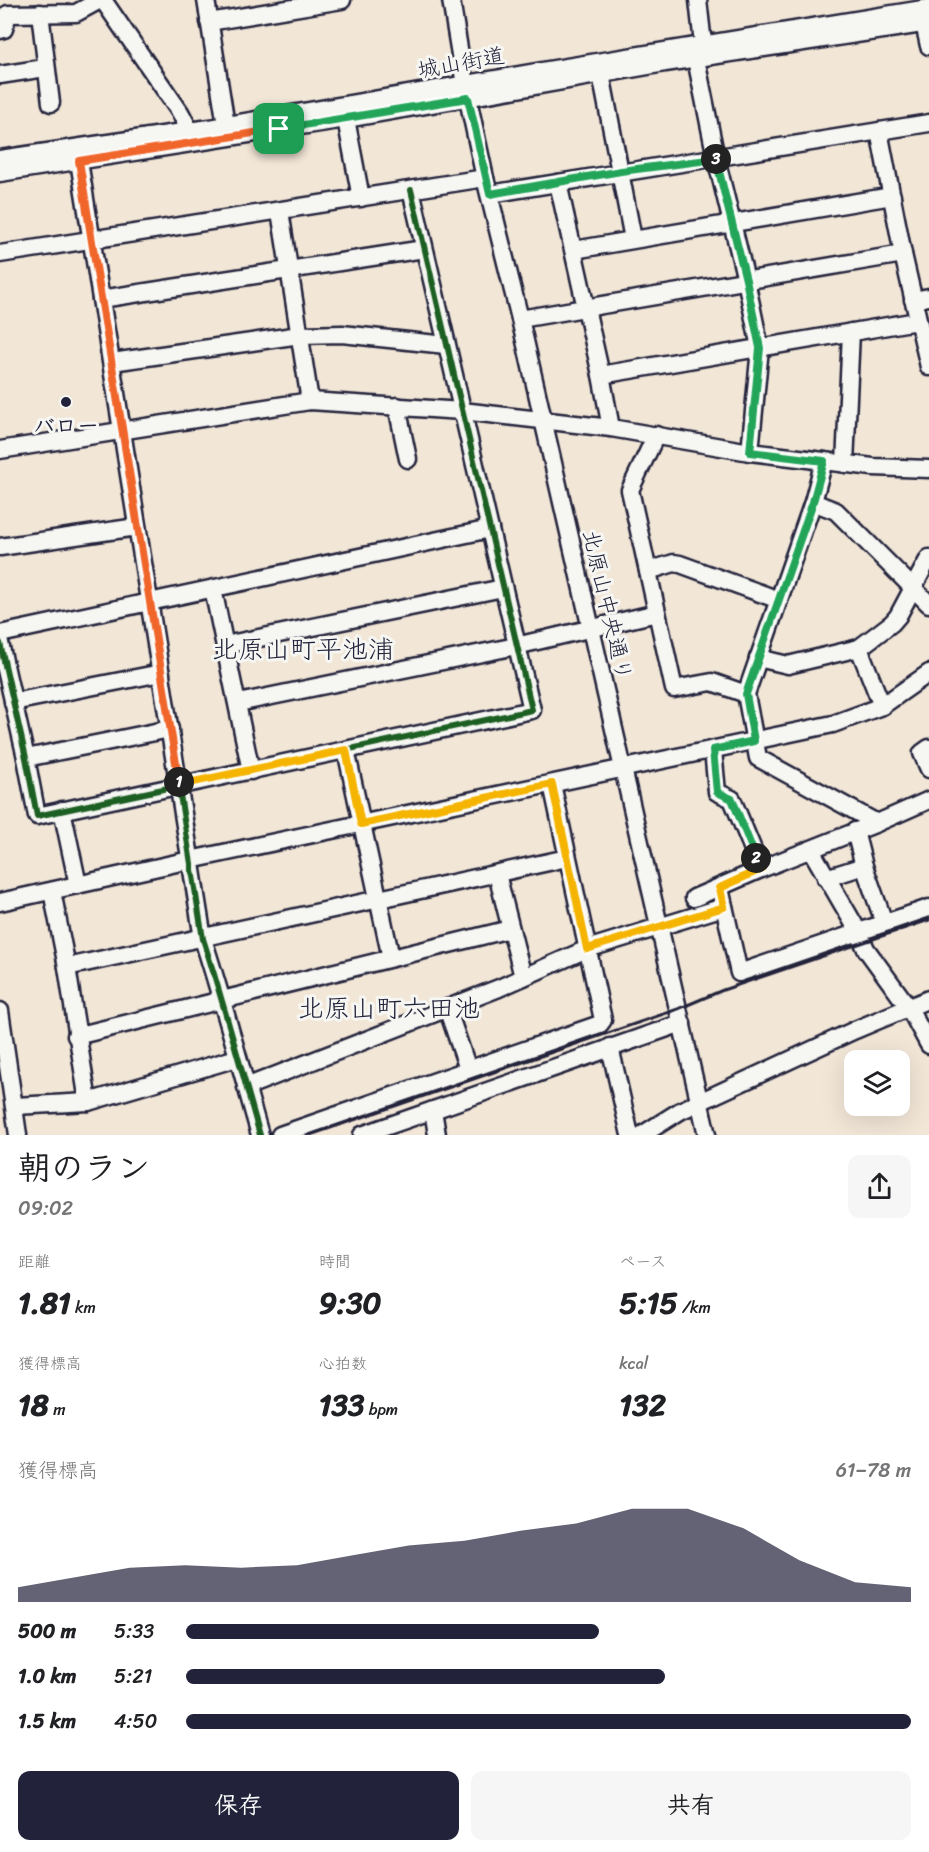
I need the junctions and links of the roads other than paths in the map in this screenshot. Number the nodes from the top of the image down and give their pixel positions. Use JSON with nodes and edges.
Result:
{"nodes":[{"id":1,"x":102,"y":0,"type":"edge"},
{"id":2,"x":206,"y":0,"type":"edge"},
{"id":3,"x":342,"y":0,"type":"edge"},
{"id":4,"x":451,"y":0,"type":"edge"},
{"id":5,"x":698,"y":0,"type":"edge"},
{"id":6,"x":40,"y":13,"type":"junction"},
{"id":7,"x":923,"y":13,"type":"edge"},
{"id":8,"x":210,"y":22,"type":"junction"},
{"id":9,"x":0,"y":30,"type":"edge"},
{"id":10,"x":929,"y":46,"type":"edge"},
{"id":11,"x":699,"y":51,"type":"junction"},
{"id":12,"x":45,"y":68,"type":"junction"},
{"id":13,"x":601,"y":74,"type":"junction"},
{"id":14,"x":0,"y":75,"type":"edge"},
{"id":15,"x":466,"y":91,"type":"junction"},
{"id":16,"x":51,"y":103,"type":"dead end"},
{"id":17,"x":346,"y":118,"type":"junction"},
{"id":18,"x":929,"y":123,"type":"edge"},
{"id":19,"x":226,"y":125,"type":"junction"},
{"id":20,"x":190,"y":131,"type":"junction"},
{"id":21,"x":879,"y":131,"type":"junction"},
{"id":22,"x":716,"y":158,"type":"junction"},
{"id":23,"x":0,"y":159,"type":"edge"},
{"id":24,"x":79,"y":161,"type":"junction"},
{"id":25,"x":621,"y":171,"type":"junction"},
{"id":26,"x":0,"y":173,"type":"edge"},
{"id":27,"x":485,"y":178,"type":"junction"},
{"id":28,"x":558,"y":183,"type":"junction"},
{"id":29,"x":411,"y":190,"type":"junction"},
{"id":30,"x":490,"y":194,"type":"junction"},
{"id":31,"x":892,"y":196,"type":"junction"},
{"id":32,"x":361,"y":198,"type":"junction"},
{"id":33,"x":280,"y":211,"type":"junction"},
{"id":34,"x":731,"y":223,"type":"junction"},
{"id":35,"x":633,"y":239,"type":"junction"},
{"id":36,"x":92,"y":240,"type":"junction"},
{"id":37,"x":424,"y":249,"type":"junction"},
{"id":38,"x":574,"y":250,"type":"junction"},
{"id":39,"x":0,"y":254,"type":"edge"},
{"id":40,"x":903,"y":254,"type":"junction"},
{"id":41,"x":288,"y":270,"type":"junction"},
{"id":42,"x":746,"y":280,"type":"junction"},
{"id":43,"x":921,"y":298,"type":"edge"},
{"id":44,"x":101,"y":299,"type":"junction"},
{"id":45,"x":586,"y":308,"type":"junction"},
{"id":46,"x":520,"y":319,"type":"junction"},
{"id":47,"x":917,"y":321,"type":"junction"},
{"id":48,"x":851,"y":332,"type":"junction"},
{"id":49,"x":300,"y":335,"type":"junction"},
{"id":50,"x":446,"y":345,"type":"junction"},
{"id":51,"x":760,"y":348,"type":"junction"},
{"id":52,"x":112,"y":362,"type":"junction"},
{"id":53,"x":929,"y":367,"type":"edge"},
{"id":54,"x":601,"y":375,"type":"junction"},
{"id":55,"x":310,"y":401,"type":"junction"},
{"id":56,"x":397,"y":406,"type":"junction"},
{"id":57,"x":462,"y":411,"type":"junction"},
{"id":58,"x":543,"y":420,"type":"junction"},
{"id":59,"x":611,"y":428,"type":"junction"},
{"id":60,"x":122,"y":431,"type":"junction"},
{"id":61,"x":656,"y":435,"type":"junction"},
{"id":62,"x":0,"y":450,"type":"edge"},
{"id":63,"x":750,"y":452,"type":"junction"},
{"id":64,"x":408,"y":459,"type":"dead end"},
{"id":65,"x":824,"y":461,"type":"junction"},
{"id":66,"x":845,"y":464,"type":"junction"},
{"id":67,"x":929,"y":469,"type":"edge"},
{"id":68,"x":813,"y":502,"type":"junction"},
{"id":69,"x":137,"y":527,"type":"junction"},
{"id":70,"x":489,"y":529,"type":"junction"},
{"id":71,"x":0,"y":547,"type":"edge"},
{"id":72,"x":929,"y":558,"type":"edge"},
{"id":73,"x":648,"y":571,"type":"junction"},
{"id":74,"x":503,"y":588,"type":"junction"},
{"id":75,"x":913,"y":588,"type":"junction"},
{"id":76,"x":213,"y":589,"type":"junction"},
{"id":77,"x":778,"y":600,"type":"junction"},
{"id":78,"x":149,"y":602,"type":"junction"},
{"id":79,"x":929,"y":604,"type":"edge"},
{"id":80,"x":657,"y":614,"type":"junction"},
{"id":81,"x":591,"y":629,"type":"junction"},
{"id":82,"x":0,"y":634,"type":"edge"},
{"id":83,"x":0,"y":643,"type":"edge"},
{"id":84,"x":225,"y":645,"type":"junction"},
{"id":85,"x":516,"y":646,"type":"junction"},
{"id":86,"x":860,"y":648,"type":"junction"},
{"id":87,"x":758,"y":658,"type":"junction"},
{"id":88,"x":161,"y":673,"type":"junction"},
{"id":89,"x":929,"y":673,"type":"edge"},
{"id":90,"x":746,"y":694,"type":"junction"},
{"id":91,"x":13,"y":702,"type":"junction"},
{"id":92,"x":238,"y":703,"type":"junction"},
{"id":93,"x":882,"y":706,"type":"junction"},
{"id":94,"x":170,"y":729,"type":"junction"},
{"id":95,"x":754,"y":741,"type":"junction"},
{"id":96,"x":929,"y":748,"type":"edge"},
{"id":97,"x":346,"y":750,"type":"junction"},
{"id":98,"x":713,"y":750,"type":"junction"},
{"id":99,"x":26,"y":758,"type":"junction"},
{"id":100,"x":623,"y":768,"type":"junction"},
{"id":101,"x":929,"y":769,"type":"edge"},
{"id":102,"x":251,"y":771,"type":"junction"},
{"id":103,"x":552,"y":784,"type":"junction"},
{"id":104,"x":179,"y":785,"type":"junction"},
{"id":105,"x":929,"y":800,"type":"edge"},
{"id":106,"x":62,"y":810,"type":"junction"},
{"id":107,"x":878,"y":823,"type":"junction"},
{"id":108,"x":361,"y":824,"type":"junction"},
{"id":109,"x":855,"y":831,"type":"junction"},
{"id":110,"x":811,"y":850,"type":"junction"},
{"id":111,"x":567,"y":858,"type":"junction"},
{"id":112,"x":190,"y":860,"type":"junction"},
{"id":113,"x":864,"y":866,"type":"junction"},
{"id":114,"x":761,"y":869,"type":"junction"},
{"id":115,"x":496,"y":874,"type":"junction"},
{"id":116,"x":826,"y":878,"type":"junction"},
{"id":117,"x":78,"y":885,"type":"junction"},
{"id":118,"x":720,"y":888,"type":"junction"},
{"id":119,"x":52,"y":891,"type":"junction"},
{"id":120,"x":694,"y":898,"type":"dead end"},
{"id":121,"x":378,"y":899,"type":"junction"},
{"id":122,"x":0,"y":902,"type":"edge"},
{"id":123,"x":724,"y":907,"type":"junction"},
{"id":124,"x":929,"y":908,"type":"edge"},
{"id":125,"x":884,"y":922,"type":"junction"},
{"id":126,"x":659,"y":928,"type":"junction"},
{"id":127,"x":510,"y":929,"type":"junction"},
{"id":128,"x":858,"y":932,"type":"junction"},
{"id":129,"x":203,"y":939,"type":"junction"},
{"id":130,"x":587,"y":949,"type":"junction"},
{"id":131,"x":391,"y":958,"type":"junction"},
{"id":132,"x":67,"y":967,"type":"junction"},
{"id":133,"x":523,"y":977,"type":"junction"},
{"id":134,"x":223,"y":999,"type":"junction"},
{"id":135,"x":929,"y":999,"type":"edge"},
{"id":136,"x":447,"y":1008,"type":"junction"},
{"id":137,"x":909,"y":1008,"type":"junction"},
{"id":138,"x":0,"y":1011,"type":"edge"},
{"id":139,"x":682,"y":1023,"type":"junction"},
{"id":140,"x":76,"y":1036,"type":"junction"},
{"id":141,"x":929,"y":1045,"type":"edge"},
{"id":142,"x":610,"y":1047,"type":"junction"},
{"id":143,"x":237,"y":1058,"type":"junction"},
{"id":144,"x":468,"y":1069,"type":"junction"},
{"id":145,"x":246,"y":1087,"type":"junction"},
{"id":146,"x":9,"y":1098,"type":"edge"},
{"id":147,"x":87,"y":1102,"type":"junction"},
{"id":148,"x":700,"y":1103,"type":"junction"},
{"id":149,"x":433,"y":1110,"type":"junction"},
{"id":150,"x":18,"y":1135,"type":"edge"},
{"id":151,"x":260,"y":1135,"type":"edge"},
{"id":152,"x":280,"y":1135,"type":"edge"},
{"id":153,"x":362,"y":1135,"type":"edge"},
{"id":154,"x":437,"y":1135,"type":"edge"},
{"id":155,"x":630,"y":1135,"type":"edge"},
{"id":156,"x":642,"y":1135,"type":"edge"},
{"id":157,"x":707,"y":1135,"type":"edge"}],
"edges":[{"from":1,"to":6,"type":"street"},
{"from":1,"to":20,"type":"street"},
{"from":2,"to":8,"type":"street"},
{"from":3,"to":8,"type":"street"},
{"from":4,"to":15,"type":"street","name":"北原山中央通り"},
{"from":5,"to":11,"type":"street"},
{"from":6,"to":9,"type":"street"},
{"from":6,"to":12,"type":"street"},
{"from":7,"to":10,"type":"street"},
{"from":7,"to":11,"type":"street","name":"城山街道"},
{"from":8,"to":19,"type":"street"},
{"from":11,"to":13,"type":"street","name":"城山街道"},
{"from":11,"to":15,"type":"street","name":"城山街道"},
{"from":11,"to":22,"type":"street"},
{"from":12,"to":14,"type":"street"},
{"from":12,"to":16,"type":"street"},
{"from":13,"to":15,"type":"street","name":"城山街道"},
{"from":13,"to":25,"type":"street"},
{"from":15,"to":17,"type":"street","name":"城山街道"},
{"from":15,"to":19,"type":"street","name":"城山街道"},
{"from":15,"to":27,"type":"street","name":"北原山中央通り"},
{"from":17,"to":24,"type":"street","name":"城山街道"},
{"from":17,"to":32,"type":"street"},
{"from":18,"to":21,"type":"street"},
{"from":19,"to":20,"type":"street","name":"城山街道"},
{"from":20,"to":23,"type":"street","name":"城山街道"},
{"from":21,"to":22,"type":"street"},
{"from":21,"to":31,"type":"street"},
{"from":22,"to":25,"type":"street"},
{"from":22,"to":34,"type":"street"},
{"from":24,"to":26,"type":"street","name":"城山街道"},
{"from":24,"to":36,"type":"street"},
{"from":25,"to":28,"type":"street"},
{"from":25,"to":35,"type":"street"},
{"from":27,"to":29,"type":"street"},
{"from":27,"to":30,"type":"street","name":"北原山中央通り"},
{"from":28,"to":30,"type":"street"},
{"from":28,"to":38,"type":"street"},
{"from":29,"to":32,"type":"street"},
{"from":29,"to":37,"type":"street"},
{"from":30,"to":46,"type":"street","name":"北原山中央通り"},
{"from":31,"to":34,"type":"street"},
{"from":31,"to":40,"type":"street"},
{"from":32,"to":33,"type":"street"},
{"from":33,"to":36,"type":"street"},
{"from":33,"to":41,"type":"street"},
{"from":34,"to":35,"type":"street"},
{"from":34,"to":42,"type":"street"},
{"from":35,"to":38,"type":"street"},
{"from":36,"to":39,"type":"street"},
{"from":36,"to":44,"type":"street"},
{"from":37,"to":41,"type":"street"},
{"from":37,"to":50,"type":"street"},
{"from":38,"to":45,"type":"street"},
{"from":40,"to":42,"type":"street"},
{"from":40,"to":43,"type":"street"},
{"from":41,"to":44,"type":"street"},
{"from":41,"to":49,"type":"street"},
{"from":42,"to":45,"type":"street"},
{"from":42,"to":51,"type":"street"},
{"from":43,"to":47,"type":"street"},
{"from":44,"to":52,"type":"street"},
{"from":45,"to":46,"type":"street"},
{"from":45,"to":54,"type":"street"},
{"from":46,"to":58,"type":"street","name":"北原山中央通り"},
{"from":47,"to":48,"type":"street"},
{"from":47,"to":53,"type":"street"},
{"from":48,"to":51,"type":"street"},
{"from":48,"to":66,"type":"street"},
{"from":49,"to":50,"type":"street"},
{"from":49,"to":52,"type":"street"},
{"from":49,"to":55,"type":"street"},
{"from":50,"to":57,"type":"street"},
{"from":51,"to":54,"type":"street"},
{"from":51,"to":63,"type":"street"},
{"from":52,"to":60,"type":"street"},
{"from":54,"to":59,"type":"street"},
{"from":55,"to":56,"type":"street"},
{"from":55,"to":60,"type":"street"},
{"from":56,"to":57,"type":"street"},
{"from":56,"to":64,"type":"street"},
{"from":57,"to":58,"type":"street"},
{"from":57,"to":70,"type":"street"},
{"from":58,"to":59,"type":"street"},
{"from":58,"to":81,"type":"street","name":"北原山中央通り"},
{"from":59,"to":61,"type":"street"},
{"from":60,"to":62,"type":"street"},
{"from":60,"to":69,"type":"street"},
{"from":61,"to":63,"type":"street"},
{"from":61,"to":73,"type":"street"},
{"from":63,"to":65,"type":"street"},
{"from":65,"to":66,"type":"street"},
{"from":65,"to":68,"type":"street"},
{"from":66,"to":67,"type":"street"},
{"from":68,"to":75,"type":"street"},
{"from":68,"to":77,"type":"street"},
{"from":69,"to":71,"type":"street"},
{"from":69,"to":78,"type":"street"},
{"from":70,"to":74,"type":"street"},
{"from":70,"to":76,"type":"street"},
{"from":72,"to":75,"type":"street"},
{"from":73,"to":77,"type":"street"},
{"from":73,"to":80,"type":"street"},
{"from":74,"to":84,"type":"street"},
{"from":74,"to":85,"type":"street"},
{"from":75,"to":79,"type":"street"},
{"from":75,"to":86,"type":"street"},
{"from":76,"to":78,"type":"street"},
{"from":76,"to":84,"type":"street"},
{"from":77,"to":87,"type":"street"},
{"from":78,"to":82,"type":"street"},
{"from":78,"to":88,"type":"street"},
{"from":80,"to":81,"type":"street"},
{"from":80,"to":90,"type":"street"},
{"from":81,"to":85,"type":"street"},
{"from":81,"to":100,"type":"street","name":"北原山中央通り"},
{"from":83,"to":91,"type":"street"},
{"from":84,"to":92,"type":"street"},
{"from":85,"to":92,"type":"street"},
{"from":85,"to":97,"type":"street"},
{"from":86,"to":87,"type":"street"},
{"from":86,"to":93,"type":"street"},
{"from":87,"to":90,"type":"street"},
{"from":88,"to":91,"type":"street"},
{"from":88,"to":94,"type":"street"},
{"from":89,"to":93,"type":"street"},
{"from":90,"to":95,"type":"street"},
{"from":91,"to":99,"type":"street"},
{"from":92,"to":102,"type":"street"},
{"from":93,"to":95,"type":"street"},
{"from":94,"to":99,"type":"street"},
{"from":94,"to":104,"type":"street"},
{"from":95,"to":98,"type":"street"},
{"from":95,"to":107,"type":"street"},
{"from":96,"to":101,"type":"street"},
{"from":97,"to":102,"type":"street"},
{"from":97,"to":108,"type":"street"},
{"from":98,"to":100,"type":"street"},
{"from":98,"to":114,"type":"street"},
{"from":99,"to":106,"type":"street"},
{"from":100,"to":103,"type":"street"},
{"from":100,"to":126,"type":"street","name":"北原山中央通り"},
{"from":102,"to":104,"type":"street"},
{"from":103,"to":108,"type":"street"},
{"from":103,"to":111,"type":"street"},
{"from":104,"to":106,"type":"street"},
{"from":104,"to":112,"type":"street"},
{"from":105,"to":107,"type":"street"},
{"from":106,"to":117,"type":"street"},
{"from":107,"to":109,"type":"street"},
{"from":108,"to":112,"type":"street"},
{"from":108,"to":121,"type":"street"},
{"from":109,"to":110,"type":"street"},
{"from":109,"to":113,"type":"street"},
{"from":110,"to":114,"type":"street"},
{"from":110,"to":116,"type":"street"},
{"from":111,"to":115,"type":"street"},
{"from":111,"to":130,"type":"street"},
{"from":112,"to":117,"type":"street"},
{"from":112,"to":129,"type":"street"},
{"from":113,"to":116,"type":"street"},
{"from":113,"to":125,"type":"street"},
{"from":114,"to":118,"type":"street"},
{"from":115,"to":121,"type":"street"},
{"from":115,"to":127,"type":"street"},
{"from":116,"to":128,"type":"street"},
{"from":117,"to":119,"type":"street"},
{"from":118,"to":120,"type":"street"},
{"from":118,"to":123,"type":"street"},
{"from":119,"to":122,"type":"street"},
{"from":119,"to":132,"type":"street"},
{"from":121,"to":129,"type":"street"},
{"from":121,"to":131,"type":"street"},
{"from":123,"to":126,"type":"street"},
{"from":123,"to":128,"type":"street"},
{"from":124,"to":125,"type":"street"},
{"from":125,"to":128,"type":"street"},
{"from":126,"to":130,"type":"street"},
{"from":126,"to":139,"type":"street","name":"北原山中央通り"},
{"from":127,"to":131,"type":"street"},
{"from":127,"to":133,"type":"street"},
{"from":128,"to":137,"type":"street"},
{"from":129,"to":132,"type":"street"},
{"from":129,"to":134,"type":"street"},
{"from":130,"to":133,"type":"street"},
{"from":130,"to":144,"type":"street"},
{"from":131,"to":134,"type":"street"},
{"from":132,"to":140,"type":"street"},
{"from":133,"to":136,"type":"street"},
{"from":134,"to":140,"type":"street"},
{"from":134,"to":143,"type":"street"},
{"from":135,"to":137,"type":"street"},
{"from":136,"to":144,"type":"street"},
{"from":136,"to":145,"type":"street"},
{"from":137,"to":141,"type":"street"},
{"from":137,"to":148,"type":"street"},
{"from":138,"to":146,"type":"street"},
{"from":139,"to":142,"type":"street"},
{"from":139,"to":148,"type":"street","name":"北原山中央通り"},
{"from":140,"to":147,"type":"street"},
{"from":142,"to":149,"type":"street"},
{"from":142,"to":155,"type":"street"},
{"from":143,"to":145,"type":"street"},
{"from":143,"to":147,"type":"street"},
{"from":144,"to":152,"type":"street"},
{"from":145,"to":151,"type":"street"},
{"from":146,"to":147,"type":"street"},
{"from":146,"to":150,"type":"street"},
{"from":148,"to":156,"type":"street"},
{"from":148,"to":157,"type":"street","name":"北原山中央通り"},
{"from":149,"to":153,"type":"street"},
{"from":149,"to":154,"type":"street"}]}
